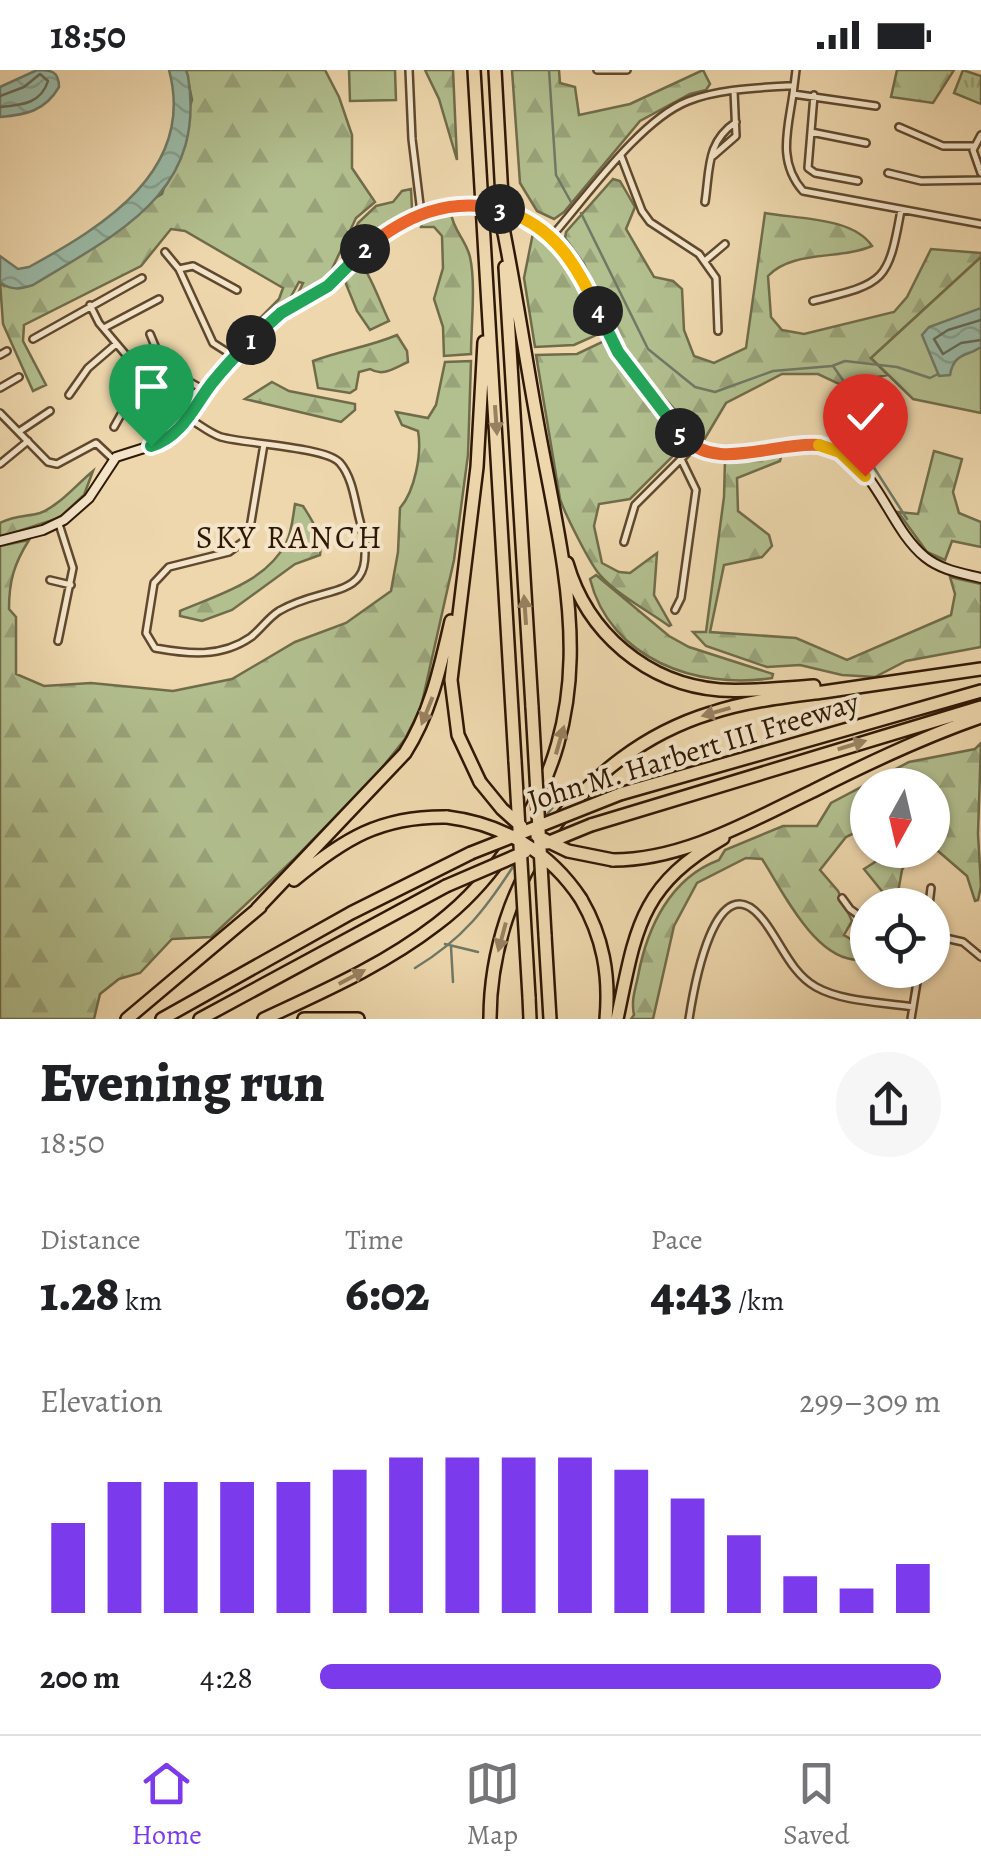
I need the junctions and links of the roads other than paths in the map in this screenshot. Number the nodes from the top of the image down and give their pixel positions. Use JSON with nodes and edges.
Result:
{"nodes":[{"id":1,"x":409,"y":70,"type":"edge"},
{"id":2,"x":474,"y":70,"type":"edge"},
{"id":3,"x":495,"y":70,"type":"edge"},
{"id":4,"x":597,"y":70,"type":"edge"},
{"id":5,"x":627,"y":70,"type":"edge"},
{"id":6,"x":796,"y":70,"type":"edge"},
{"id":7,"x":793,"y":90,"type":"junction"},
{"id":8,"x":734,"y":91,"type":"junction"},
{"id":9,"x":814,"y":96,"type":"junction"},
{"id":10,"x":876,"y":106,"type":"dead end"},
{"id":11,"x":736,"y":122,"type":"junction"},
{"id":12,"x":900,"y":127,"type":"dead end"},
{"id":13,"x":811,"y":132,"type":"junction"},
{"id":14,"x":981,"y":135,"type":"edge"},
{"id":15,"x":866,"y":143,"type":"dead end"},
{"id":16,"x":974,"y":146,"type":"junction"},
{"id":17,"x":621,"y":156,"type":"junction"},
{"id":18,"x":712,"y":157,"type":"junction"},
{"id":19,"x":888,"y":172,"type":"dead end"},
{"id":20,"x":981,"y":176,"type":"edge"},
{"id":21,"x":858,"y":181,"type":"dead end"},
{"id":22,"x":705,"y":202,"type":"dead end"},
{"id":23,"x":901,"y":210,"type":"junction"},
{"id":24,"x":420,"y":213,"type":"junction"},
{"id":25,"x":981,"y":224,"type":"edge"},
{"id":26,"x":504,"y":228,"type":"junction"},
{"id":27,"x":552,"y":236,"type":"junction"},
{"id":28,"x":725,"y":244,"type":"dead end"},
{"id":29,"x":165,"y":252,"type":"dead end"},
{"id":30,"x":706,"y":260,"type":"junction"},
{"id":31,"x":179,"y":269,"type":"junction"},
{"id":32,"x":142,"y":278,"type":"dead end"},
{"id":33,"x":487,"y":288,"type":"junction"},
{"id":34,"x":237,"y":290,"type":"dead end"},
{"id":35,"x":159,"y":300,"type":"dead end"},
{"id":36,"x":812,"y":301,"type":"dead end"},
{"id":37,"x":90,"y":305,"type":"junction"},
{"id":38,"x":103,"y":328,"type":"junction"},
{"id":39,"x":718,"y":331,"type":"dead end"},
{"id":40,"x":150,"y":334,"type":"dead end"},
{"id":41,"x":33,"y":339,"type":"dead end"},
{"id":42,"x":116,"y":344,"type":"junction"},
{"id":43,"x":235,"y":357,"type":"junction"},
{"id":44,"x":143,"y":374,"type":"junction"},
{"id":45,"x":19,"y":377,"type":"dead end"},
{"id":46,"x":158,"y":378,"type":"junction"},
{"id":47,"x":0,"y":388,"type":"edge"},
{"id":48,"x":206,"y":391,"type":"junction"},
{"id":49,"x":69,"y":395,"type":"dead end"},
{"id":50,"x":50,"y":411,"type":"dead end"},
{"id":51,"x":0,"y":413,"type":"edge"},
{"id":52,"x":188,"y":418,"type":"junction"},
{"id":53,"x":114,"y":427,"type":"dead end"},
{"id":54,"x":20,"y":431,"type":"junction"},
{"id":55,"x":28,"y":440,"type":"junction"},
{"id":56,"x":264,"y":444,"type":"junction"},
{"id":57,"x":692,"y":448,"type":"junction"},
{"id":58,"x":681,"y":459,"type":"junction"},
{"id":59,"x":113,"y":460,"type":"junction"},
{"id":60,"x":0,"y":464,"type":"edge"},
{"id":61,"x":554,"y":516,"type":"junction"},
{"id":62,"x":59,"y":524,"type":"junction"},
{"id":63,"x":0,"y":541,"type":"edge"},
{"id":64,"x":624,"y":542,"type":"dead end"},
{"id":65,"x":981,"y":578,"type":"edge"},
{"id":66,"x":50,"y":580,"type":"dead end"},
{"id":67,"x":462,"y":583,"type":"junction"},
{"id":68,"x":71,"y":585,"type":"junction"},
{"id":69,"x":675,"y":610,"type":"dead end"},
{"id":70,"x":58,"y":642,"type":"dead end"},
{"id":71,"x":981,"y":669,"type":"edge"},
{"id":72,"x":881,"y":683,"type":"junction"},
{"id":73,"x":981,"y":690,"type":"edge"},
{"id":74,"x":981,"y":706,"type":"edge"},
{"id":75,"x":981,"y":717,"type":"edge"},
{"id":76,"x":765,"y":814,"type":"junction"},
{"id":77,"x":842,"y":898,"type":"dead end"},
{"id":78,"x":257,"y":909,"type":"junction"},
{"id":79,"x":850,"y":909,"type":"edge"},
{"id":80,"x":950,"y":939,"type":"edge"},
{"id":81,"x":981,"y":956,"type":"edge"},
{"id":82,"x":916,"y":988,"type":"edge"},
{"id":83,"x":913,"y":1006,"type":"junction"},
{"id":84,"x":126,"y":1019,"type":"edge"},
{"id":85,"x":162,"y":1019,"type":"edge"},
{"id":86,"x":200,"y":1019,"type":"edge"},
{"id":87,"x":264,"y":1019,"type":"edge"},
{"id":88,"x":304,"y":1019,"type":"edge"},
{"id":89,"x":358,"y":1019,"type":"edge"},
{"id":90,"x":490,"y":1019,"type":"edge"},
{"id":91,"x":530,"y":1019,"type":"edge"},
{"id":92,"x":550,"y":1019,"type":"edge"},
{"id":93,"x":606,"y":1019,"type":"edge"},
{"id":94,"x":617,"y":1019,"type":"edge"},
{"id":95,"x":689,"y":1019,"type":"edge"},
{"id":96,"x":911,"y":1019,"type":"edge"}],
"edges":[{"from":1,"to":24,"type":"street"},
{"from":2,"to":33,"type":"highway"},
{"from":3,"to":26,"type":"highway"},
{"from":4,"to":5,"type":"street"},
{"from":6,"to":7,"type":"street"},
{"from":7,"to":8,"type":"street"},
{"from":7,"to":9,"type":"street"},
{"from":7,"to":23,"type":"street"},
{"from":8,"to":11,"type":"street"},
{"from":8,"to":17,"type":"street"},
{"from":9,"to":10,"type":"street"},
{"from":9,"to":13,"type":"street"},
{"from":11,"to":18,"type":"street"},
{"from":11,"to":18,"type":"street"},
{"from":12,"to":16,"type":"street"},
{"from":13,"to":15,"type":"street"},
{"from":13,"to":21,"type":"street"},
{"from":14,"to":16,"type":"street"},
{"from":16,"to":20,"type":"street"},
{"from":17,"to":27,"type":"street"},
{"from":17,"to":30,"type":"street"},
{"from":18,"to":22,"type":"street"},
{"from":19,"to":20,"type":"street"},
{"from":23,"to":25,"type":"street"},
{"from":23,"to":36,"type":"street"},
{"from":24,"to":27,"type":"street","bridge":true},
{"from":24,"to":43,"type":"street"},
{"from":26,"to":61,"type":"highway"},
{"from":92,"to":26,"type":"highway","one_way":true,"bridge":true},
{"from":27,"to":57,"type":"street"},
{"from":28,"to":30,"type":"street"},
{"from":29,"to":31,"type":"street"},
{"from":30,"to":39,"type":"street"},
{"from":31,"to":34,"type":"street"},
{"from":31,"to":43,"type":"street"},
{"from":32,"to":37,"type":"street"},
{"from":33,"to":67,"type":"highway"},
{"from":33,"to":91,"type":"highway","one_way":true,"bridge":true},
{"from":35,"to":38,"type":"street"},
{"from":37,"to":38,"type":"street"},
{"from":37,"to":41,"type":"street"},
{"from":38,"to":42,"type":"street"},
{"from":40,"to":46,"type":"street"},
{"from":42,"to":44,"type":"street"},
{"from":42,"to":49,"type":"street"},
{"from":43,"to":48,"type":"street"},
{"from":44,"to":46,"type":"street"},
{"from":44,"to":53,"type":"street"},
{"from":45,"to":47,"type":"street"},
{"from":46,"to":48,"type":"street"},
{"from":48,"to":52,"type":"street"},
{"from":50,"to":54,"type":"street"},
{"from":51,"to":54,"type":"street"},
{"from":52,"to":56,"type":"street"},
{"from":52,"to":59,"type":"street"},
{"from":54,"to":55,"type":"street"},
{"from":55,"to":59,"type":"street"},
{"from":55,"to":60,"type":"street"},
{"from":56,"to":56,"type":"street"},
{"from":57,"to":58,"type":"street"},
{"from":57,"to":65,"type":"street"},
{"from":58,"to":64,"type":"street"},
{"from":58,"to":69,"type":"street"},
{"from":59,"to":62,"type":"street"},
{"from":61,"to":72,"type":"highway"},
{"from":87,"to":61,"type":"highway","one_way":true},
{"from":62,"to":63,"type":"street"},
{"from":62,"to":68,"type":"street"},
{"from":66,"to":68,"type":"street"},
{"from":67,"to":76,"type":"highway","bridge":true},
{"from":67,"to":78,"type":"highway","one_way":true},
{"from":68,"to":70,"type":"street"},
{"from":71,"to":72,"type":"highway"},
{"from":72,"to":90,"type":"highway","one_way":true},
{"from":73,"to":85,"type":"highway","name":"John M. Harbert III Freeway","bridge":true},
{"from":86,"to":74,"type":"highway","name":"John M. Harbert III Freeway","one_way":true,"bridge":true},
{"from":75,"to":76,"type":"highway"},
{"from":76,"to":94,"type":"highway"},
{"from":77,"to":79,"type":"street"},
{"from":78,"to":84,"type":"highway"},
{"from":78,"to":93,"type":"highway","bridge":true},
{"from":80,"to":81,"type":"street"},
{"from":82,"to":83,"type":"street"},
{"from":83,"to":95,"type":"street"},
{"from":83,"to":96,"type":"street"},
{"from":88,"to":89,"type":"highway"}]}
